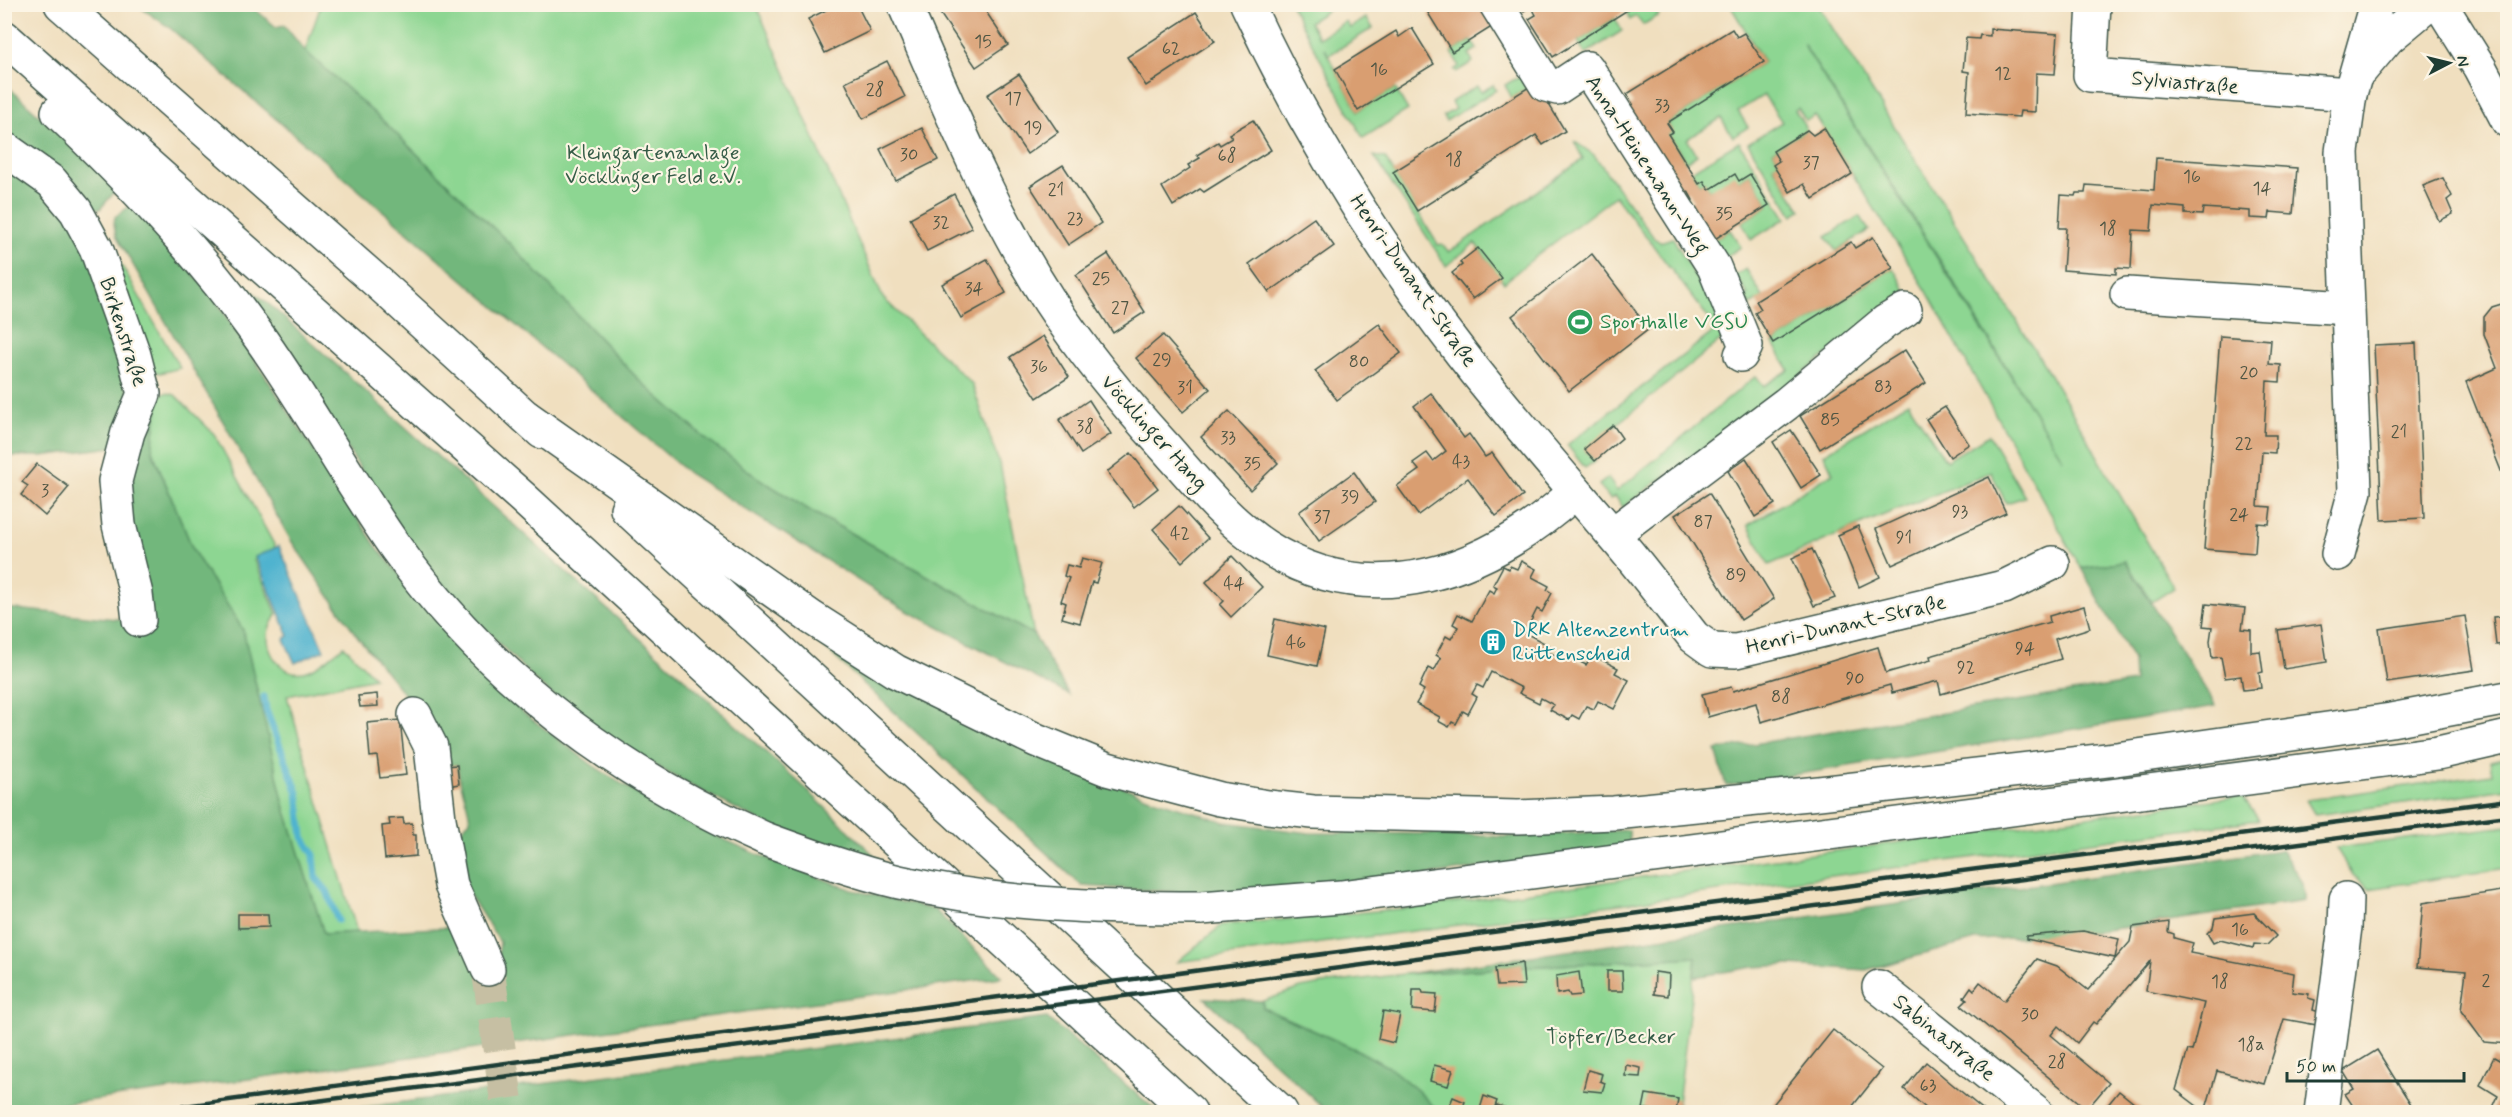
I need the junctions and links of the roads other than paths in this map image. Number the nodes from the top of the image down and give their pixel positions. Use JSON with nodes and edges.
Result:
{"nodes":[{"id":1,"x":61,"y":4,"type":"edge"},
{"id":2,"x":904,"y":4,"type":"edge"},
{"id":3,"x":1247,"y":4,"type":"edge"},
{"id":4,"x":1496,"y":4,"type":"edge"},
{"id":5,"x":2094,"y":4,"type":"edge"},
{"id":6,"x":2376,"y":4,"type":"edge"},
{"id":7,"x":2428,"y":4,"type":"edge"},
{"id":8,"x":2440,"y":4,"type":"edge"},
{"id":9,"x":2467,"y":4,"type":"edge"},
{"id":10,"x":4,"y":37,"type":"edge"},
{"id":11,"x":4,"y":46,"type":"edge"},
{"id":12,"x":2508,"y":70,"type":"edge"},
{"id":13,"x":2353,"y":85,"type":"junction"},
{"id":14,"x":2508,"y":121,"type":"edge"},
{"id":15,"x":4,"y":148,"type":"edge"},
{"id":16,"x":2127,"y":294,"type":"dead end"},
{"id":17,"x":2348,"y":308,"type":"junction"},
{"id":18,"x":1905,"y":310,"type":"dead end"},
{"id":19,"x":1741,"y":355,"type":"dead end"},
{"id":20,"x":526,"y":417,"type":"junction"},
{"id":21,"x":1575,"y":492,"type":"junction"},
{"id":22,"x":1613,"y":534,"type":"junction"},
{"id":23,"x":2338,"y":554,"type":"dead end"},
{"id":24,"x":2053,"y":563,"type":"dead end"},
{"id":25,"x":139,"y":620,"type":"dead end"},
{"id":26,"x":2508,"y":698,"type":"edge"},
{"id":27,"x":415,"y":715,"type":"dead end"},
{"id":28,"x":2508,"y":737,"type":"edge"},
{"id":29,"x":2346,"y":899,"type":"dead end"},
{"id":30,"x":488,"y":969,"type":"tunnel mouth"},
{"id":31,"x":1879,"y":987,"type":"dead end"},
{"id":32,"x":1190,"y":1113,"type":"edge"},
{"id":33,"x":1281,"y":1113,"type":"edge"},
{"id":34,"x":2036,"y":1113,"type":"edge"},
{"id":35,"x":2321,"y":1113,"type":"edge"}],
"edges":[{"from":1,"to":20,"type":"main road"},
{"from":2,"to":21,"type":"main road","name":"Vöcklinger Hang"},
{"from":3,"to":21,"type":"main road","name":"Henri-Dunant-Straße"},
{"from":4,"to":19,"type":"main road","name":"Anna-Heinemann-Weg"},
{"from":5,"to":13,"type":"main road","name":"Sylviastraße"},
{"from":6,"to":13,"type":"main road"},
{"from":7,"to":13,"type":"main road"},
{"from":8,"to":14,"type":"main road"},
{"from":9,"to":12,"type":"main road"},
{"from":10,"to":32,"type":"main road"},
{"from":11,"to":28,"type":"main road","bridge":true},
{"from":13,"to":17,"type":"main road"},
{"from":15,"to":25,"type":"main road","name":"Birkenstraße"},
{"from":16,"to":17,"type":"main road"},
{"from":17,"to":23,"type":"main road"},
{"from":18,"to":22,"type":"main road"},
{"from":20,"to":26,"type":"main road"},
{"from":20,"to":33,"type":"main road"},
{"from":21,"to":22,"type":"main road","name":"Henri-Dunant-Straße"},
{"from":22,"to":24,"type":"main road","name":"Henri-Dunant-Straße"},
{"from":27,"to":30,"type":"main road"},
{"from":29,"to":35,"type":"main road"},
{"from":31,"to":34,"type":"main road","name":"Sabinastraße"}]}
